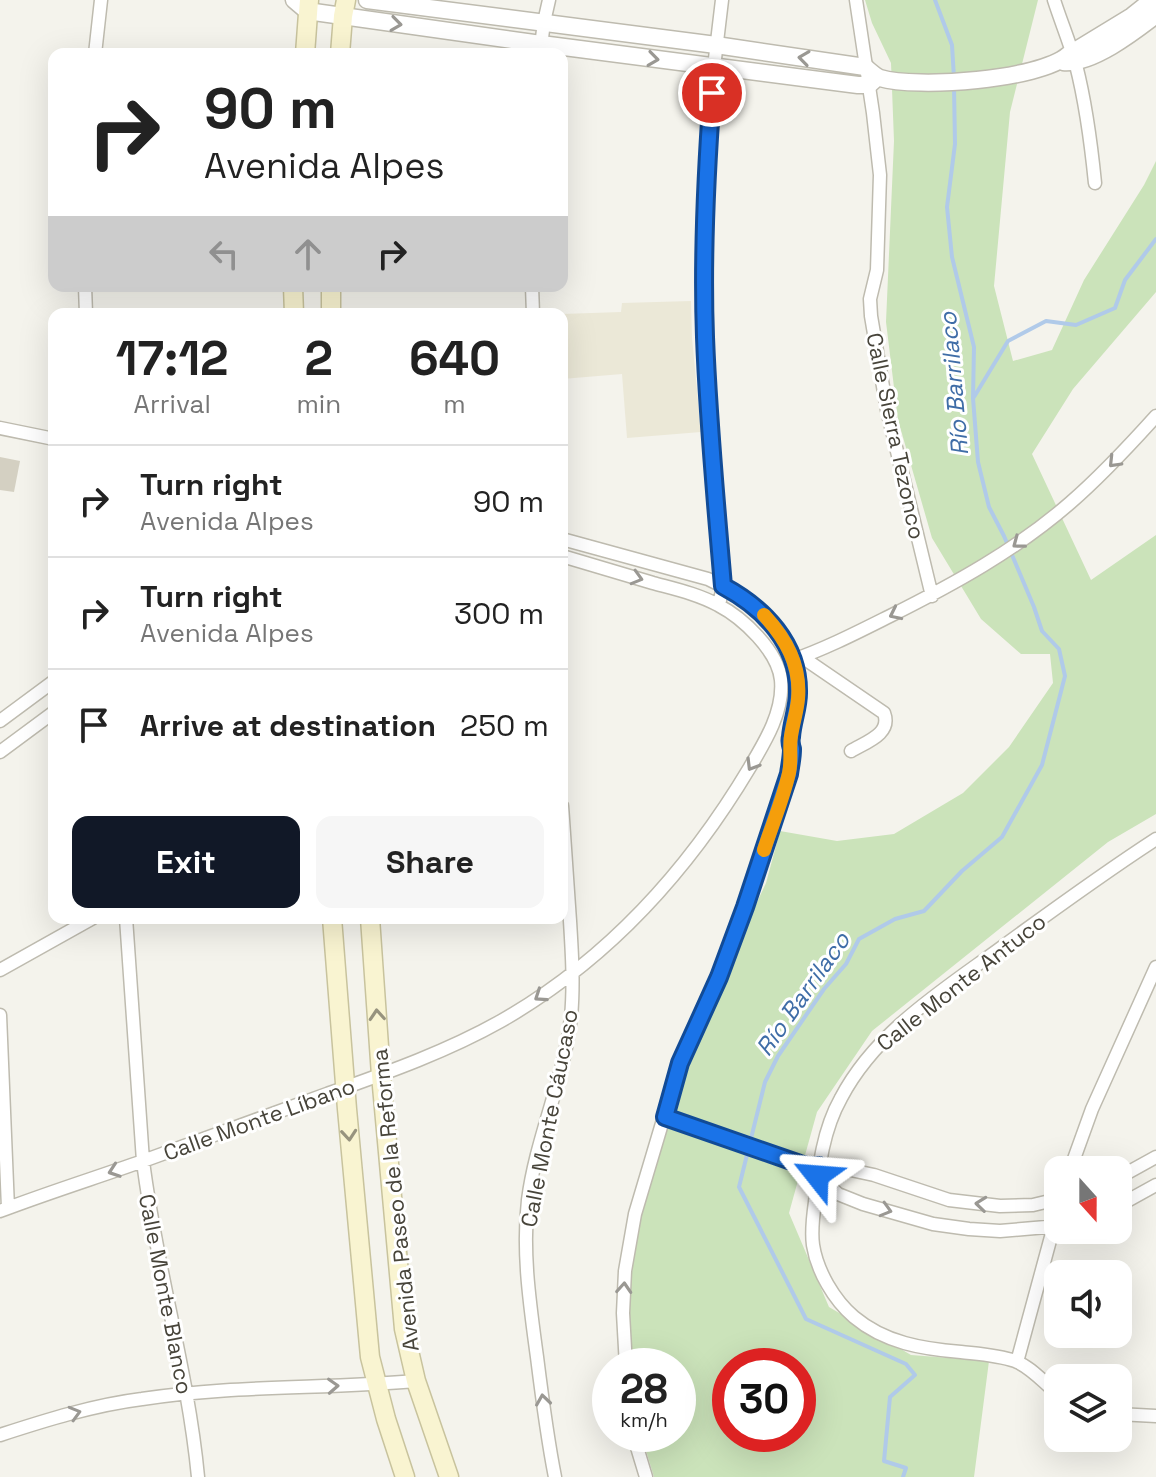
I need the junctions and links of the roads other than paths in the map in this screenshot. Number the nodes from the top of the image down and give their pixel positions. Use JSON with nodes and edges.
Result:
{"nodes":[{"id":1,"x":101,"y":0,"type":"edge"},
{"id":2,"x":367,"y":0,"type":"edge"},
{"id":3,"x":549,"y":0,"type":"edge"},
{"id":4,"x":722,"y":0,"type":"edge"},
{"id":5,"x":856,"y":0,"type":"edge"},
{"id":6,"x":1054,"y":0,"type":"edge"},
{"id":7,"x":1152,"y":0,"type":"edge"},
{"id":8,"x":303,"y":4,"type":"edge"},
{"id":9,"x":344,"y":8,"type":"edge"},
{"id":10,"x":1156,"y":15,"type":"edge"},
{"id":11,"x":544,"y":22,"type":"junction"},
{"id":12,"x":716,"y":45,"type":"junction"},
{"id":13,"x":96,"y":48,"type":"edge"},
{"id":14,"x":305,"y":48,"type":"edge"},
{"id":15,"x":341,"y":48,"type":"edge"},
{"id":16,"x":536,"y":48,"type":"edge"},
{"id":17,"x":541,"y":48,"type":"edge"},
{"id":18,"x":568,"y":52,"type":"edge"},
{"id":19,"x":1069,"y":59,"type":"junction"},
{"id":20,"x":714,"y":67,"type":"junction"},
{"id":21,"x":870,"y":77,"type":"junction"},
{"id":22,"x":1095,"y":183,"type":"dead end"},
{"id":23,"x":1156,"y":416,"type":"edge"},
{"id":24,"x":0,"y":428,"type":"edge"},
{"id":25,"x":48,"y":438,"type":"edge"},
{"id":26,"x":568,"y":541,"type":"edge"},
{"id":27,"x":568,"y":558,"type":"edge"},
{"id":28,"x":723,"y":586,"type":"junction"},
{"id":29,"x":932,"y":596,"type":"junction"},
{"id":30,"x":719,"y":605,"type":"junction"},
{"id":31,"x":798,"y":658,"type":"junction"},
{"id":32,"x":778,"y":665,"type":"junction"},
{"id":33,"x":48,"y":685,"type":"edge"},
{"id":34,"x":48,"y":716,"type":"edge"},
{"id":35,"x":0,"y":721,"type":"edge"},
{"id":36,"x":771,"y":728,"type":"junction"},
{"id":37,"x":791,"y":738,"type":"junction"},
{"id":38,"x":851,"y":751,"type":"dead end"},
{"id":39,"x":0,"y":752,"type":"edge"},
{"id":40,"x":1156,"y":839,"type":"edge"},
{"id":41,"x":568,"y":897,"type":"edge"},
{"id":42,"x":82,"y":924,"type":"edge"},
{"id":43,"x":126,"y":924,"type":"edge"},
{"id":44,"x":332,"y":924,"type":"edge"},
{"id":45,"x":370,"y":924,"type":"edge"},
{"id":46,"x":1156,"y":967,"type":"edge"},
{"id":47,"x":0,"y":970,"type":"edge"},
{"id":48,"x":573,"y":972,"type":"junction"},
{"id":49,"x":0,"y":1015,"type":"edge"},
{"id":50,"x":381,"y":1075,"type":"junction"},
{"id":51,"x":345,"y":1088,"type":"junction"},
{"id":52,"x":665,"y":1117,"type":"junction"},
{"id":53,"x":1075,"y":1156,"type":"edge"},
{"id":54,"x":1156,"y":1157,"type":"edge"},
{"id":55,"x":143,"y":1161,"type":"junction"},
{"id":56,"x":812,"y":1168,"type":"junction"},
{"id":57,"x":1132,"y":1170,"type":"edge"},
{"id":58,"x":1156,"y":1185,"type":"edge"},
{"id":59,"x":1132,"y":1198,"type":"edge"},
{"id":60,"x":1044,"y":1202,"type":"edge"},
{"id":61,"x":4,"y":1210,"type":"edge"},
{"id":62,"x":1044,"y":1228,"type":"edge"},
{"id":63,"x":1050,"y":1244,"type":"edge"},
{"id":64,"x":625,"y":1348,"type":"edge"},
{"id":65,"x":1017,"y":1362,"type":"junction"},
{"id":66,"x":416,"y":1381,"type":"junction"},
{"id":67,"x":1044,"y":1382,"type":"edge"},
{"id":68,"x":376,"y":1384,"type":"junction"},
{"id":69,"x":185,"y":1394,"type":"junction"},
{"id":70,"x":1132,"y":1415,"type":"edge"},
{"id":71,"x":1156,"y":1416,"type":"edge"},
{"id":72,"x":0,"y":1435,"type":"edge"},
{"id":73,"x":638,"y":1452,"type":"edge"},
{"id":74,"x":198,"y":1477,"type":"edge"},
{"id":75,"x":405,"y":1477,"type":"edge"},
{"id":76,"x":449,"y":1477,"type":"edge"},
{"id":77,"x":555,"y":1477,"type":"edge"},
{"id":78,"x":646,"y":1477,"type":"edge"}],
"edges":[{"from":1,"to":13,"type":"street"},
{"from":2,"to":11,"type":"street"},
{"from":3,"to":11,"type":"street"},
{"from":4,"to":12,"type":"street"},
{"from":5,"to":21,"type":"street","name":"Calle Sierra Tezonco"},
{"from":6,"to":19,"type":"street"},
{"from":7,"to":19,"type":"street"},
{"from":8,"to":9,"type":"street"},
{"from":8,"to":14,"type":"main road"},
{"from":9,"to":15,"type":"main road"},
{"from":9,"to":16,"type":"street","one_way":true},
{"from":10,"to":19,"type":"street"},
{"from":11,"to":12,"type":"street"},
{"from":11,"to":17,"type":"street"},
{"from":12,"to":20,"type":"street"},
{"from":21,"to":12,"type":"street","one_way":true},
{"from":18,"to":20,"type":"street","one_way":true},
{"from":19,"to":21,"type":"street"},
{"from":19,"to":22,"type":"street"},
{"from":20,"to":21,"type":"street"},
{"from":20,"to":28,"type":"street"},
{"from":21,"to":29,"type":"street","name":"Calle Sierra Tezonco"},
{"from":23,"to":29,"type":"street","one_way":true},
{"from":24,"to":25,"type":"street"},
{"from":26,"to":28,"type":"street"},
{"from":27,"to":30,"type":"street","one_way":true},
{"from":28,"to":30,"type":"street"},
{"from":28,"to":31,"type":"street"},
{"from":29,"to":31,"type":"street","one_way":true},
{"from":30,"to":32,"type":"street"},
{"from":31,"to":32,"type":"street"},
{"from":31,"to":37,"type":"street"},
{"from":31,"to":38,"type":"street"},
{"from":32,"to":36,"type":"street","name":"Calle Monte Líbano"},
{"from":33,"to":35,"type":"street"},
{"from":34,"to":39,"type":"street"},
{"from":36,"to":37,"type":"street"},
{"from":36,"to":48,"type":"street","name":"Calle Monte Líbano","one_way":true},
{"from":37,"to":52,"type":"street"},
{"from":40,"to":56,"type":"street","name":"Calle Monte Antuco"},
{"from":41,"to":48,"type":"street","name":"Calle Monte Cáucaso"},
{"from":42,"to":47,"type":"street"},
{"from":43,"to":55,"type":"street","name":"Calle Monte Blanco"},
{"from":44,"to":51,"type":"main road","name":"Avenida Paseo de la Reforma"},
{"from":50,"to":45,"type":"main road","name":"Avenida Paseo de la Reforma","one_way":true},
{"from":46,"to":53,"type":"street"},
{"from":48,"to":50,"type":"street","name":"Calle Monte Líbano","one_way":true},
{"from":77,"to":48,"type":"street","name":"Calle Monte Cáucaso","one_way":true},
{"from":49,"to":61,"type":"street"},
{"from":50,"to":51,"type":"street","name":"Calle Monte Líbano"},
{"from":50,"to":66,"type":"main road","name":"Avenida Paseo de la Reforma"},
{"from":51,"to":55,"type":"street","name":"Calle Monte Líbano"},
{"from":51,"to":68,"type":"main road","name":"Avenida Paseo de la Reforma","one_way":true},
{"from":52,"to":56,"type":"street"},
{"from":64,"to":52,"type":"street","one_way":true},
{"from":54,"to":57,"type":"street"},
{"from":55,"to":61,"type":"street","name":"Calle Monte Líbano","one_way":true},
{"from":55,"to":69,"type":"street","name":"Calle Monte Blanco"},
{"from":60,"to":56,"type":"street","one_way":true},
{"from":56,"to":62,"type":"street","one_way":true},
{"from":56,"to":65,"type":"street","name":"Calle Monte Antuco"},
{"from":58,"to":59,"type":"street"},
{"from":63,"to":65,"type":"street"},
{"from":65,"to":67,"type":"street"},
{"from":66,"to":68,"type":"street"},
{"from":66,"to":76,"type":"main road","name":"Avenida Paseo de la Reforma"},
{"from":69,"to":68,"type":"street","one_way":true},
{"from":68,"to":75,"type":"main road","name":"Avenida Paseo de la Reforma"},
{"from":72,"to":69,"type":"street","one_way":true},
{"from":69,"to":74,"type":"street","name":"Calle Monte Blanco"},
{"from":70,"to":71,"type":"street"},
{"from":73,"to":78,"type":"street"}]}
